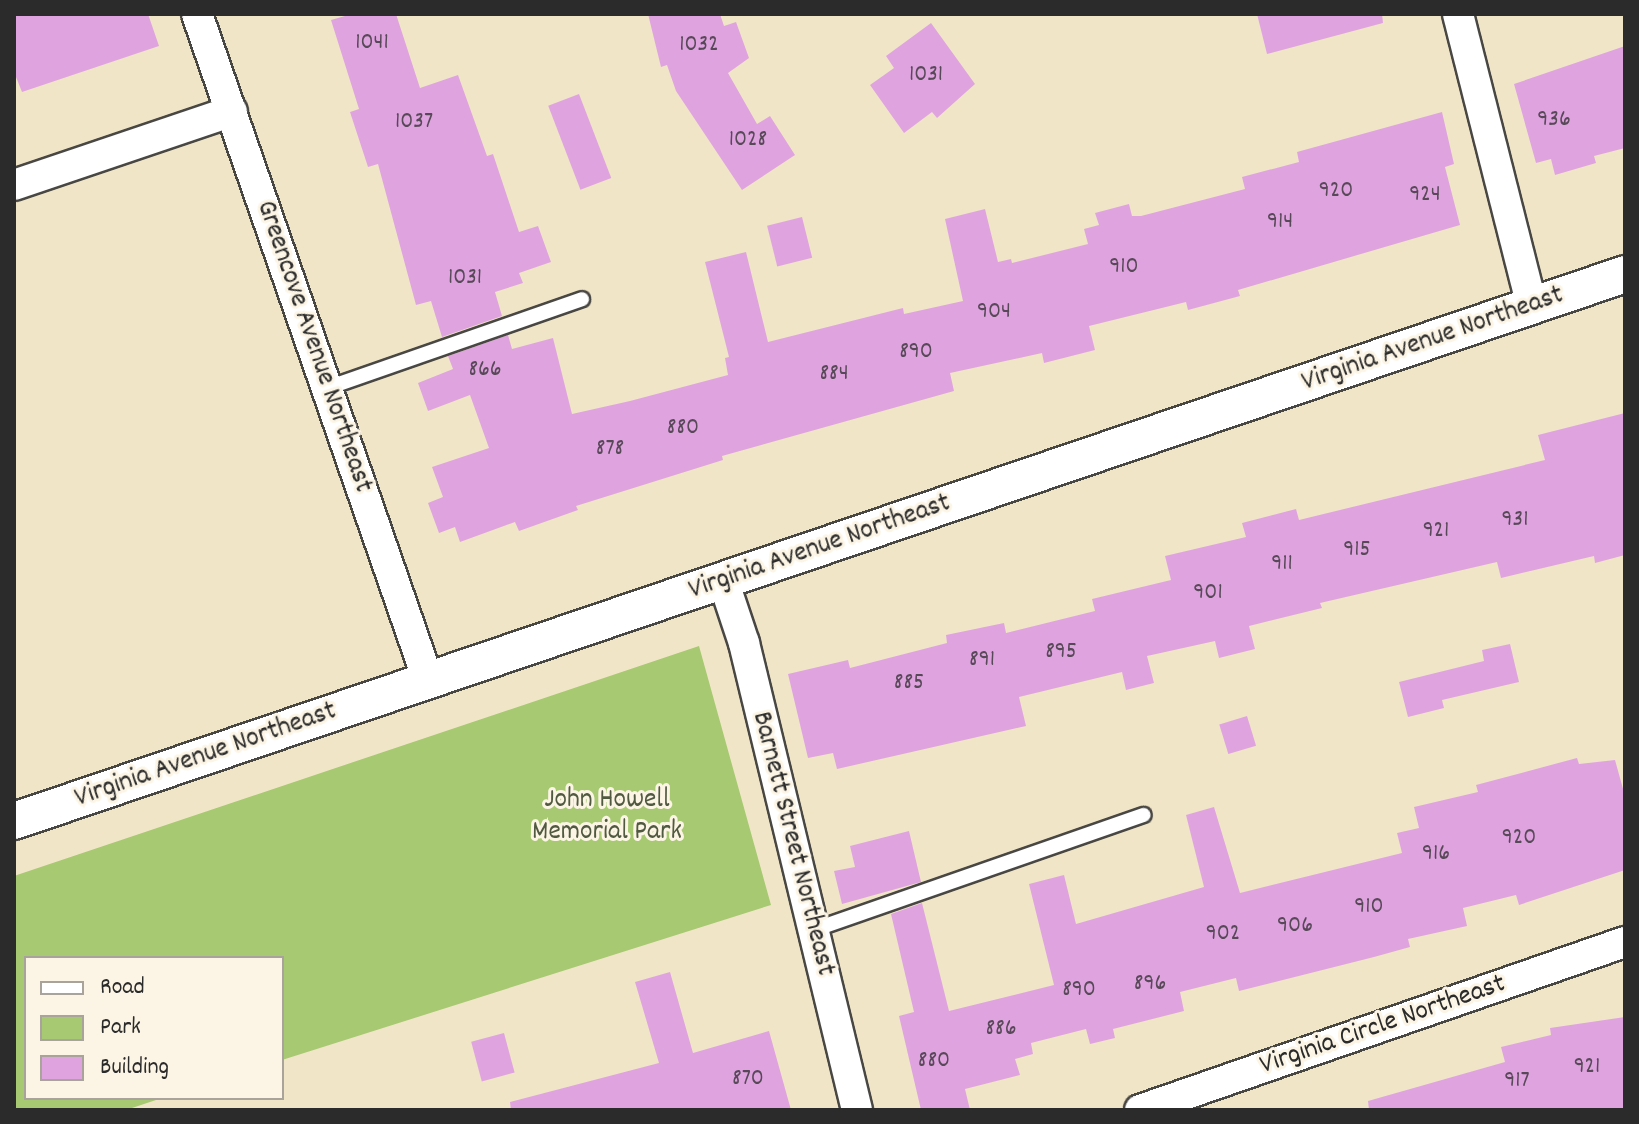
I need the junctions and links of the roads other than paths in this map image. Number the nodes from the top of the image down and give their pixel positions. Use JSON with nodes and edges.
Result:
{"nodes":[{"id":1,"x":197,"y":14,"type":"edge"},
{"id":2,"x":1458,"y":14,"type":"edge"},
{"id":3,"x":232,"y":111,"type":"junction"},
{"id":4,"x":14,"y":185,"type":"edge"},
{"id":5,"x":1625,"y":274,"type":"edge"},
{"id":6,"x":582,"y":299,"type":"dead end"},
{"id":7,"x":1532,"y":306,"type":"junction"},
{"id":8,"x":327,"y":388,"type":"junction"},
{"id":9,"x":723,"y":580,"type":"junction"},
{"id":10,"x":428,"y":680,"type":"junction"},
{"id":11,"x":1144,"y":815,"type":"dead end"},
{"id":12,"x":14,"y":821,"type":"edge"},
{"id":13,"x":813,"y":930,"type":"junction"},
{"id":14,"x":1625,"y":942,"type":"edge"},
{"id":15,"x":857,"y":1110,"type":"edge"},
{"id":16,"x":1140,"y":1110,"type":"edge"}],
"edges":[{"from":1,"to":3,"type":"street","name":"Greencove Avenue Northeast"},
{"from":2,"to":7,"type":"street"},
{"from":3,"to":4,"type":"street"},
{"from":3,"to":8,"type":"street","name":"Greencove Avenue Northeast"},
{"from":5,"to":7,"type":"street","name":"Virginia Avenue Northeast"},
{"from":6,"to":8,"type":"lane"},
{"from":7,"to":9,"type":"street","name":"Virginia Avenue Northeast"},
{"from":8,"to":10,"type":"street","name":"Greencove Avenue Northeast"},
{"from":9,"to":10,"type":"street","name":"Virginia Avenue Northeast"},
{"from":9,"to":13,"type":"street","name":"Barnett Street Northeast"},
{"from":10,"to":12,"type":"street","name":"Virginia Avenue Northeast"},
{"from":11,"to":13,"type":"lane"},
{"from":13,"to":15,"type":"street","name":"Barnett Street Northeast"},
{"from":14,"to":16,"type":"street","name":"Virginia Circle Northeast"}]}
